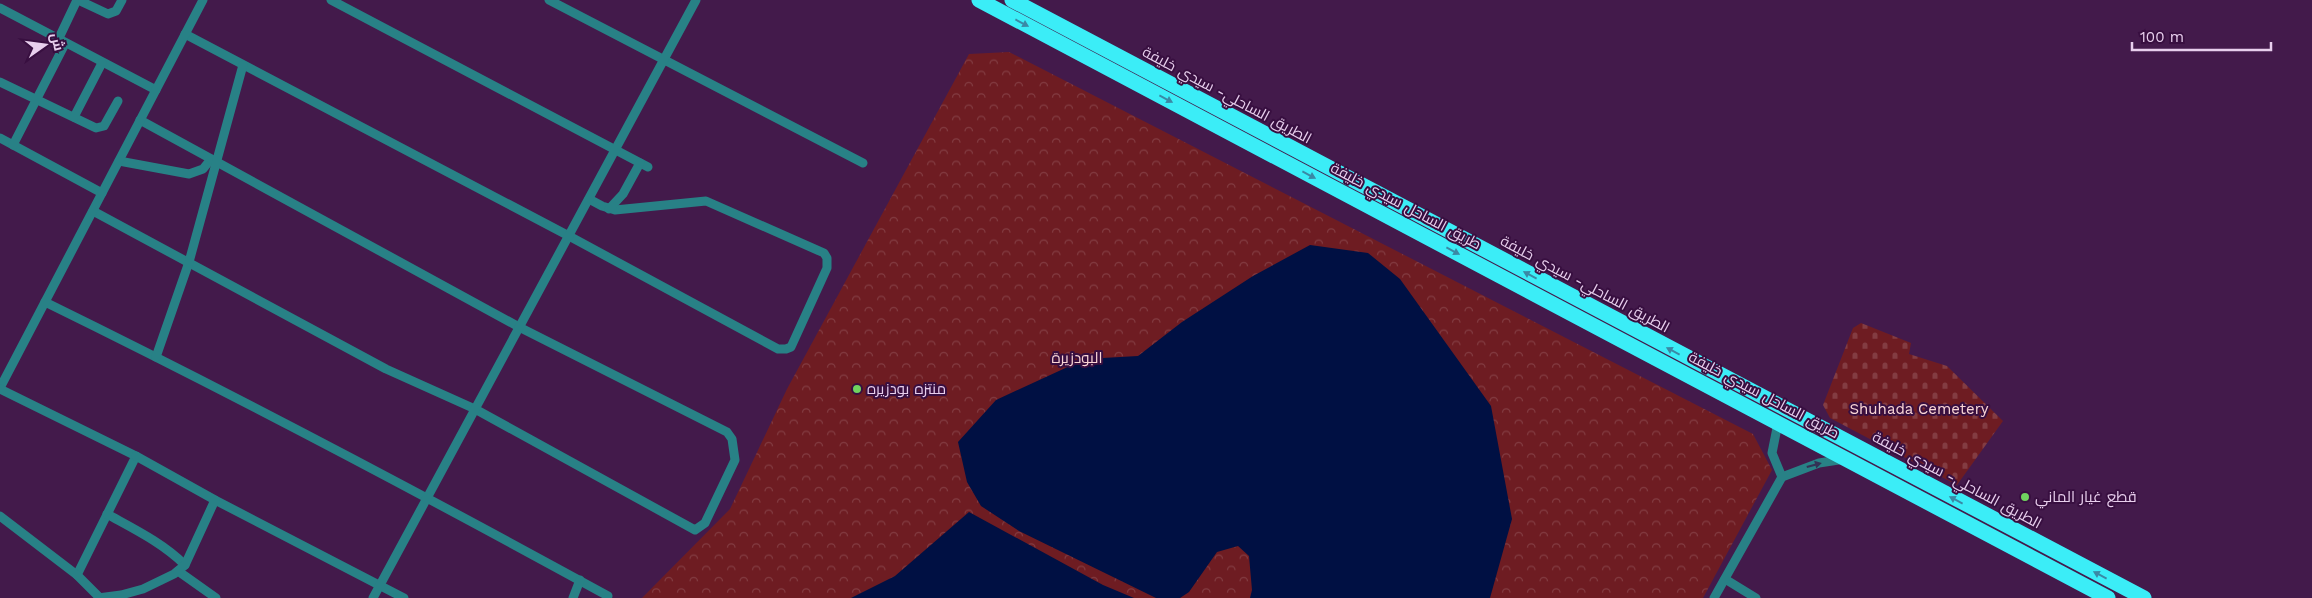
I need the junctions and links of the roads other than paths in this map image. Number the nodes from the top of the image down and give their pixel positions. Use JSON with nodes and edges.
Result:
{"nodes":[{"id":1,"x":78,"y":0,"type":"edge"},
{"id":2,"x":122,"y":0,"type":"edge"},
{"id":3,"x":203,"y":0,"type":"edge"},
{"id":4,"x":331,"y":0,"type":"edge"},
{"id":5,"x":548,"y":0,"type":"edge"},
{"id":6,"x":696,"y":0,"type":"edge"},
{"id":7,"x":979,"y":0,"type":"edge"},
{"id":8,"x":1012,"y":0,"type":"edge"},
{"id":9,"x":0,"y":8,"type":"edge"},
{"id":10,"x":185,"y":34,"type":"junction"},
{"id":11,"x":62,"y":42,"type":"junction"},
{"id":12,"x":664,"y":60,"type":"junction"},
{"id":13,"x":102,"y":63,"type":"junction"},
{"id":14,"x":243,"y":65,"type":"junction"},
{"id":15,"x":0,"y":82,"type":"edge"},
{"id":16,"x":156,"y":90,"type":"junction"},
{"id":17,"x":37,"y":99,"type":"junction"},
{"id":18,"x":118,"y":101,"type":"dead end"},
{"id":19,"x":74,"y":117,"type":"junction"},
{"id":20,"x":140,"y":120,"type":"junction"},
{"id":21,"x":0,"y":138,"type":"edge"},
{"id":22,"x":13,"y":145,"type":"junction"},
{"id":23,"x":614,"y":151,"type":"junction"},
{"id":24,"x":214,"y":160,"type":"junction"},
{"id":25,"x":119,"y":161,"type":"junction"},
{"id":26,"x":863,"y":163,"type":"dead end"},
{"id":27,"x":102,"y":193,"type":"junction"},
{"id":28,"x":588,"y":199,"type":"junction"},
{"id":29,"x":609,"y":209,"type":"junction"},
{"id":30,"x":93,"y":210,"type":"junction"},
{"id":31,"x":569,"y":236,"type":"junction"},
{"id":32,"x":189,"y":262,"type":"junction"},
{"id":33,"x":45,"y":302,"type":"junction"},
{"id":34,"x":519,"y":327,"type":"junction"},
{"id":35,"x":156,"y":357,"type":"junction"},
{"id":36,"x":0,"y":388,"type":"edge"},
{"id":37,"x":475,"y":409,"type":"junction"},
{"id":38,"x":1778,"y":423,"type":"junction"},
{"id":39,"x":136,"y":456,"type":"junction"},
{"id":40,"x":1847,"y":459,"type":"junction"},
{"id":41,"x":1782,"y":477,"type":"junction"},
{"id":42,"x":428,"y":497,"type":"junction"},
{"id":43,"x":215,"y":500,"type":"junction"},
{"id":44,"x":107,"y":514,"type":"junction"},
{"id":45,"x":0,"y":516,"type":"edge"},
{"id":46,"x":182,"y":568,"type":"junction"},
{"id":47,"x":77,"y":575,"type":"junction"},
{"id":48,"x":1725,"y":579,"type":"junction"},
{"id":49,"x":580,"y":580,"type":"junction"},
{"id":50,"x":379,"y":586,"type":"junction"},
{"id":51,"x":608,"y":596,"type":"dead end"},
{"id":52,"x":99,"y":598,"type":"edge"},
{"id":53,"x":216,"y":598,"type":"edge"},
{"id":54,"x":373,"y":598,"type":"edge"},
{"id":55,"x":381,"y":598,"type":"edge"},
{"id":56,"x":404,"y":598,"type":"edge"},
{"id":57,"x":573,"y":598,"type":"edge"},
{"id":58,"x":1714,"y":598,"type":"edge"},
{"id":59,"x":1756,"y":598,"type":"edge"},
{"id":60,"x":2108,"y":598,"type":"edge"},
{"id":61,"x":2144,"y":598,"type":"edge"}],
"edges":[{"from":1,"to":2,"type":"street"},
{"from":1,"to":11,"type":"street"},
{"from":3,"to":10,"type":"street"},
{"from":4,"to":23,"type":"street"},
{"from":5,"to":12,"type":"street"},
{"from":6,"to":12,"type":"street"},
{"from":7,"to":38,"type":"highway","name":"طريق الساحل سيدي خليفة","one_way":true},
{"from":61,"to":8,"type":"highway","name":"الطريق الساحلي- سيدي خليفة","one_way":true},
{"from":9,"to":11,"type":"street"},
{"from":10,"to":14,"type":"street"},
{"from":10,"to":16,"type":"street"},
{"from":11,"to":13,"type":"street"},
{"from":11,"to":17,"type":"street"},
{"from":12,"to":23,"type":"street"},
{"from":12,"to":26,"type":"street"},
{"from":13,"to":16,"type":"street"},
{"from":13,"to":19,"type":"street"},
{"from":14,"to":24,"type":"street"},
{"from":14,"to":31,"type":"street"},
{"from":15,"to":17,"type":"street"},
{"from":16,"to":20,"type":"street"},
{"from":17,"to":19,"type":"street"},
{"from":17,"to":22,"type":"street"},
{"from":18,"to":19,"type":"street"},
{"from":20,"to":24,"type":"street"},
{"from":20,"to":25,"type":"street"},
{"from":21,"to":22,"type":"street"},
{"from":22,"to":27,"type":"street"},
{"from":23,"to":28,"type":"street"},
{"from":23,"to":29,"type":"street"},
{"from":24,"to":25,"type":"street"},
{"from":24,"to":32,"type":"street"},
{"from":24,"to":34,"type":"street"},
{"from":25,"to":27,"type":"street"},
{"from":27,"to":30,"type":"street"},
{"from":28,"to":29,"type":"street"},
{"from":28,"to":31,"type":"street"},
{"from":29,"to":31,"type":"street"},
{"from":30,"to":32,"type":"street"},
{"from":30,"to":33,"type":"street"},
{"from":31,"to":34,"type":"street"},
{"from":32,"to":35,"type":"street"},
{"from":32,"to":37,"type":"street"},
{"from":33,"to":35,"type":"street"},
{"from":33,"to":36,"type":"street"},
{"from":34,"to":37,"type":"street"},
{"from":34,"to":37,"type":"street"},
{"from":35,"to":42,"type":"street"},
{"from":36,"to":39,"type":"street"},
{"from":37,"to":42,"type":"street"},
{"from":38,"to":40,"type":"highway","name":"طريق الساحل سيدي خليفة"},
{"from":38,"to":41,"type":"street"},
{"from":39,"to":43,"type":"street"},
{"from":39,"to":44,"type":"street"},
{"from":41,"to":40,"type":"street","one_way":true},
{"from":40,"to":60,"type":"highway","name":"طريق الساحل سيدي خليفة"},
{"from":41,"to":48,"type":"street"},
{"from":42,"to":49,"type":"street"},
{"from":42,"to":50,"type":"street"},
{"from":43,"to":46,"type":"street"},
{"from":43,"to":50,"type":"street"},
{"from":44,"to":46,"type":"street"},
{"from":44,"to":47,"type":"street"},
{"from":45,"to":47,"type":"street"},
{"from":46,"to":52,"type":"street"},
{"from":46,"to":53,"type":"street"},
{"from":47,"to":52,"type":"street"},
{"from":48,"to":58,"type":"street"},
{"from":48,"to":59,"type":"street"},
{"from":49,"to":51,"type":"street"},
{"from":49,"to":57,"type":"street"},
{"from":50,"to":54,"type":"street"},
{"from":50,"to":55,"type":"street"},
{"from":50,"to":56,"type":"street"}]}
